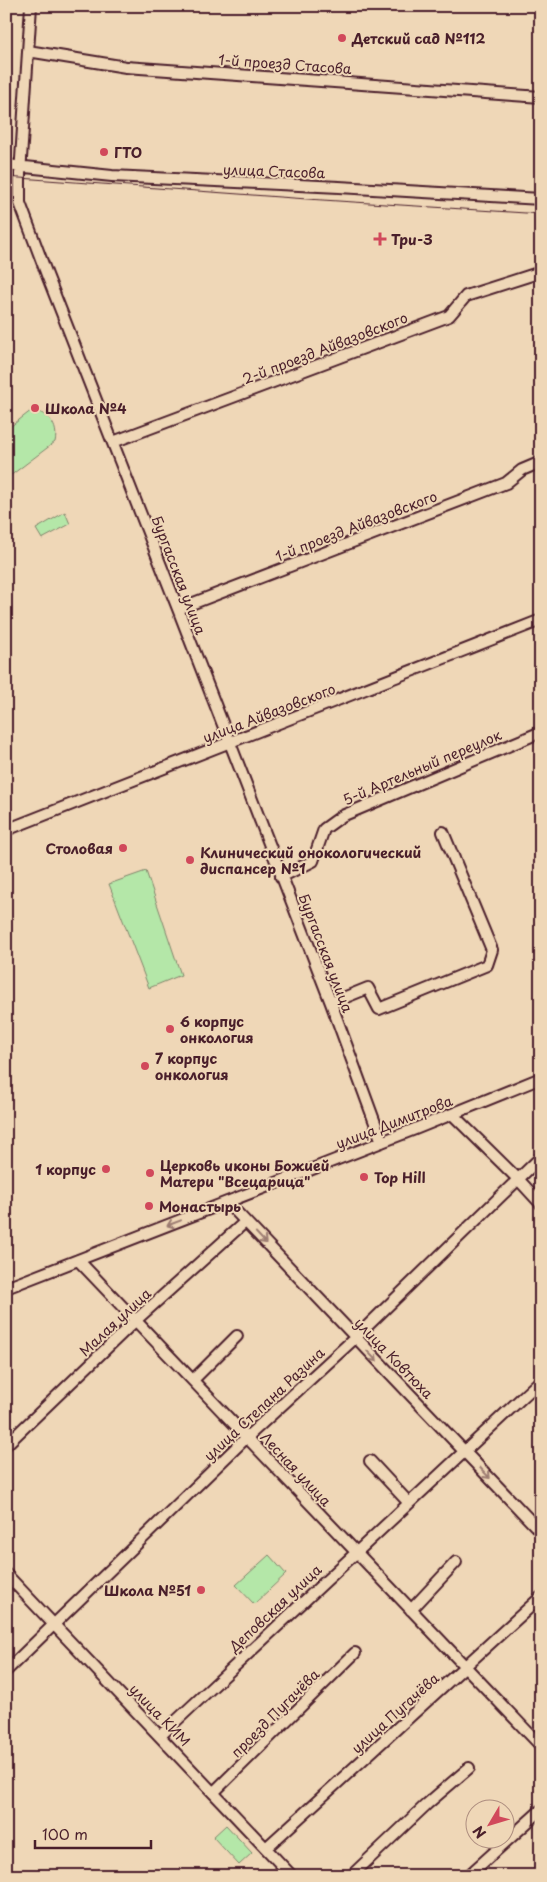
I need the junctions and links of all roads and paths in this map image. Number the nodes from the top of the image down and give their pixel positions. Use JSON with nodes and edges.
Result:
{"nodes":[{"id":1,"x":31,"y":6,"type":"edge"},
{"id":2,"x":28,"y":51,"type":"junction"},
{"id":3,"x":541,"y":97,"type":"edge"},
{"id":4,"x":6,"y":165,"type":"edge"},
{"id":5,"x":22,"y":166,"type":"junction"},
{"id":6,"x":541,"y":199,"type":"edge"},
{"id":7,"x":541,"y":272,"type":"edge"},
{"id":8,"x":113,"y":442,"type":"junction"},
{"id":9,"x":541,"y":462,"type":"edge"},
{"id":10,"x":178,"y":609,"type":"junction"},
{"id":11,"x":541,"y":620,"type":"edge"},
{"id":12,"x":541,"y":732,"type":"edge"},
{"id":13,"x":230,"y":743,"type":"junction"},
{"id":14,"x":6,"y":830,"type":"edge"},
{"id":15,"x":443,"y":832,"type":"dead end"},
{"id":16,"x":282,"y":877,"type":"junction"},
{"id":17,"x":331,"y":1003,"type":"junction"},
{"id":18,"x":541,"y":1078,"type":"edge"},
{"id":19,"x":452,"y":1114,"type":"junction"},
{"id":20,"x":382,"y":1142,"type":"junction"},
{"id":21,"x":541,"y":1157,"type":"edge"},
{"id":22,"x":518,"y":1179,"type":"junction"},
{"id":23,"x":228,"y":1202,"type":"junction"},
{"id":24,"x":541,"y":1204,"type":"edge"},
{"id":25,"x":246,"y":1222,"type":"junction"},
{"id":26,"x":78,"y":1260,"type":"junction"},
{"id":27,"x":6,"y":1288,"type":"edge"},
{"id":28,"x":136,"y":1320,"type":"junction"},
{"id":29,"x":237,"y":1336,"type":"dead end"},
{"id":30,"x":355,"y":1338,"type":"junction"},
{"id":31,"x":192,"y":1380,"type":"junction"},
{"id":32,"x":539,"y":1385,"type":"edge"},
{"id":33,"x":247,"y":1437,"type":"junction"},
{"id":34,"x":6,"y":1445,"type":"edge"},
{"id":35,"x":464,"y":1451,"type":"junction"},
{"id":36,"x":370,"y":1461,"type":"dead end"},
{"id":37,"x":409,"y":1503,"type":"junction"},
{"id":38,"x":541,"y":1532,"type":"edge"},
{"id":39,"x":355,"y":1552,"type":"junction"},
{"id":40,"x":456,"y":1562,"type":"dead end"},
{"id":41,"x":6,"y":1574,"type":"edge"},
{"id":42,"x":541,"y":1597,"type":"edge"},
{"id":43,"x":411,"y":1610,"type":"junction"},
{"id":44,"x":54,"y":1624,"type":"junction"},
{"id":45,"x":355,"y":1653,"type":"dead end"},
{"id":46,"x":465,"y":1667,"type":"junction"},
{"id":47,"x":6,"y":1671,"type":"edge"},
{"id":48,"x":160,"y":1735,"type":"junction"},
{"id":49,"x":541,"y":1746,"type":"edge"},
{"id":50,"x":469,"y":1768,"type":"dead end"},
{"id":51,"x":214,"y":1792,"type":"junction"},
{"id":52,"x":541,"y":1810,"type":"edge"},
{"id":53,"x":266,"y":1848,"type":"junction"},
{"id":54,"x":292,"y":1876,"type":"edge"},
{"id":55,"x":352,"y":1876,"type":"edge"},
{"id":56,"x":468,"y":1876,"type":"edge"}],
"edges":[{"from":1,"to":2,"type":"street","name":"Бургасская улица"},
{"from":2,"to":3,"type":"street","name":"1-й проезд Стасова"},
{"from":2,"to":5,"type":"street","name":"Бургасская улица"},
{"from":4,"to":5,"type":"street","name":"улица Стасова"},
{"from":5,"to":6,"type":"street","name":"улица Стасова"},
{"from":5,"to":8,"type":"street","name":"Бургасская улица"},
{"from":7,"to":8,"type":"street","name":"2-й проезд Айвазовского"},
{"from":8,"to":10,"type":"street","name":"Бургасская улица"},
{"from":9,"to":10,"type":"street","name":"1-й проезд Айвазовского"},
{"from":10,"to":13,"type":"street","name":"Бургасская улица"},
{"from":11,"to":13,"type":"street","name":"улица Айвазовского"},
{"from":12,"to":16,"type":"street","name":"5-й Артельный переулок"},
{"from":13,"to":14,"type":"street","name":"улица Айвазовского"},
{"from":13,"to":16,"type":"street","name":"Бургасская улица"},
{"from":15,"to":17,"type":"street"},
{"from":16,"to":17,"type":"street","name":"Бургасская улица"},
{"from":17,"to":20,"type":"street","name":"Бургасская улица"},
{"from":18,"to":19,"type":"street","name":"улица Димитрова"},
{"from":19,"to":20,"type":"street","name":"улица Димитрова"},
{"from":19,"to":22,"type":"street"},
{"from":20,"to":23,"type":"street","name":"улица Димитрова"},
{"from":21,"to":22,"type":"street","name":"улица Степана Разина"},
{"from":22,"to":24,"type":"street"},
{"from":22,"to":30,"type":"street","name":"улица Степана Разина"},
{"from":23,"to":25,"type":"street","name":"улица Ковтюха"},
{"from":23,"to":26,"type":"street","name":"улица Димитрова","one_way":true},
{"from":25,"to":28,"type":"street","name":"Малая улица"},
{"from":25,"to":30,"type":"street","name":"улица Ковтюха","one_way":true},
{"from":26,"to":27,"type":"street","name":"улица Димитрова"},
{"from":26,"to":28,"type":"street","name":"Лесная улица"},
{"from":28,"to":31,"type":"street","name":"Лесная улица"},
{"from":28,"to":34,"type":"street","name":"Малая улица"},
{"from":29,"to":31,"type":"street"},
{"from":30,"to":33,"type":"street","name":"улица Степана Разина"},
{"from":30,"to":35,"type":"street","name":"улица Ковтюха","one_way":true},
{"from":31,"to":33,"type":"street","name":"Лесная улица"},
{"from":32,"to":35,"type":"street","name":"Деповская улица"},
{"from":33,"to":39,"type":"street","name":"Лесная улица"},
{"from":33,"to":44,"type":"street","name":"улица Степана Разина"},
{"from":35,"to":37,"type":"street","name":"Деповская улица"},
{"from":35,"to":38,"type":"street","name":"улица Ковтюха","one_way":true},
{"from":36,"to":37,"type":"street"},
{"from":37,"to":39,"type":"street","name":"Деповская улица"},
{"from":39,"to":43,"type":"street","name":"Лесная улица"},
{"from":39,"to":48,"type":"street","name":"Деповская улица"},
{"from":40,"to":43,"type":"street"},
{"from":41,"to":44,"type":"street","name":"улица КИМ"},
{"from":42,"to":46,"type":"street","name":"улица Пугачёва"},
{"from":43,"to":46,"type":"street","name":"Лесная улица"},
{"from":44,"to":47,"type":"street","name":"улица Степана Разина"},
{"from":44,"to":48,"type":"street","name":"улица КИМ"},
{"from":45,"to":51,"type":"street","name":"проезд Пугачёва"},
{"from":46,"to":49,"type":"street","name":"Лесная улица"},
{"from":46,"to":53,"type":"street","name":"улица Пугачёва"},
{"from":48,"to":51,"type":"street","name":"улица КИМ"},
{"from":50,"to":55,"type":"street"},
{"from":51,"to":53,"type":"street","name":"улица КИМ"},
{"from":52,"to":56,"type":"street"},
{"from":53,"to":54,"type":"street","name":"улица КИМ"}]}
